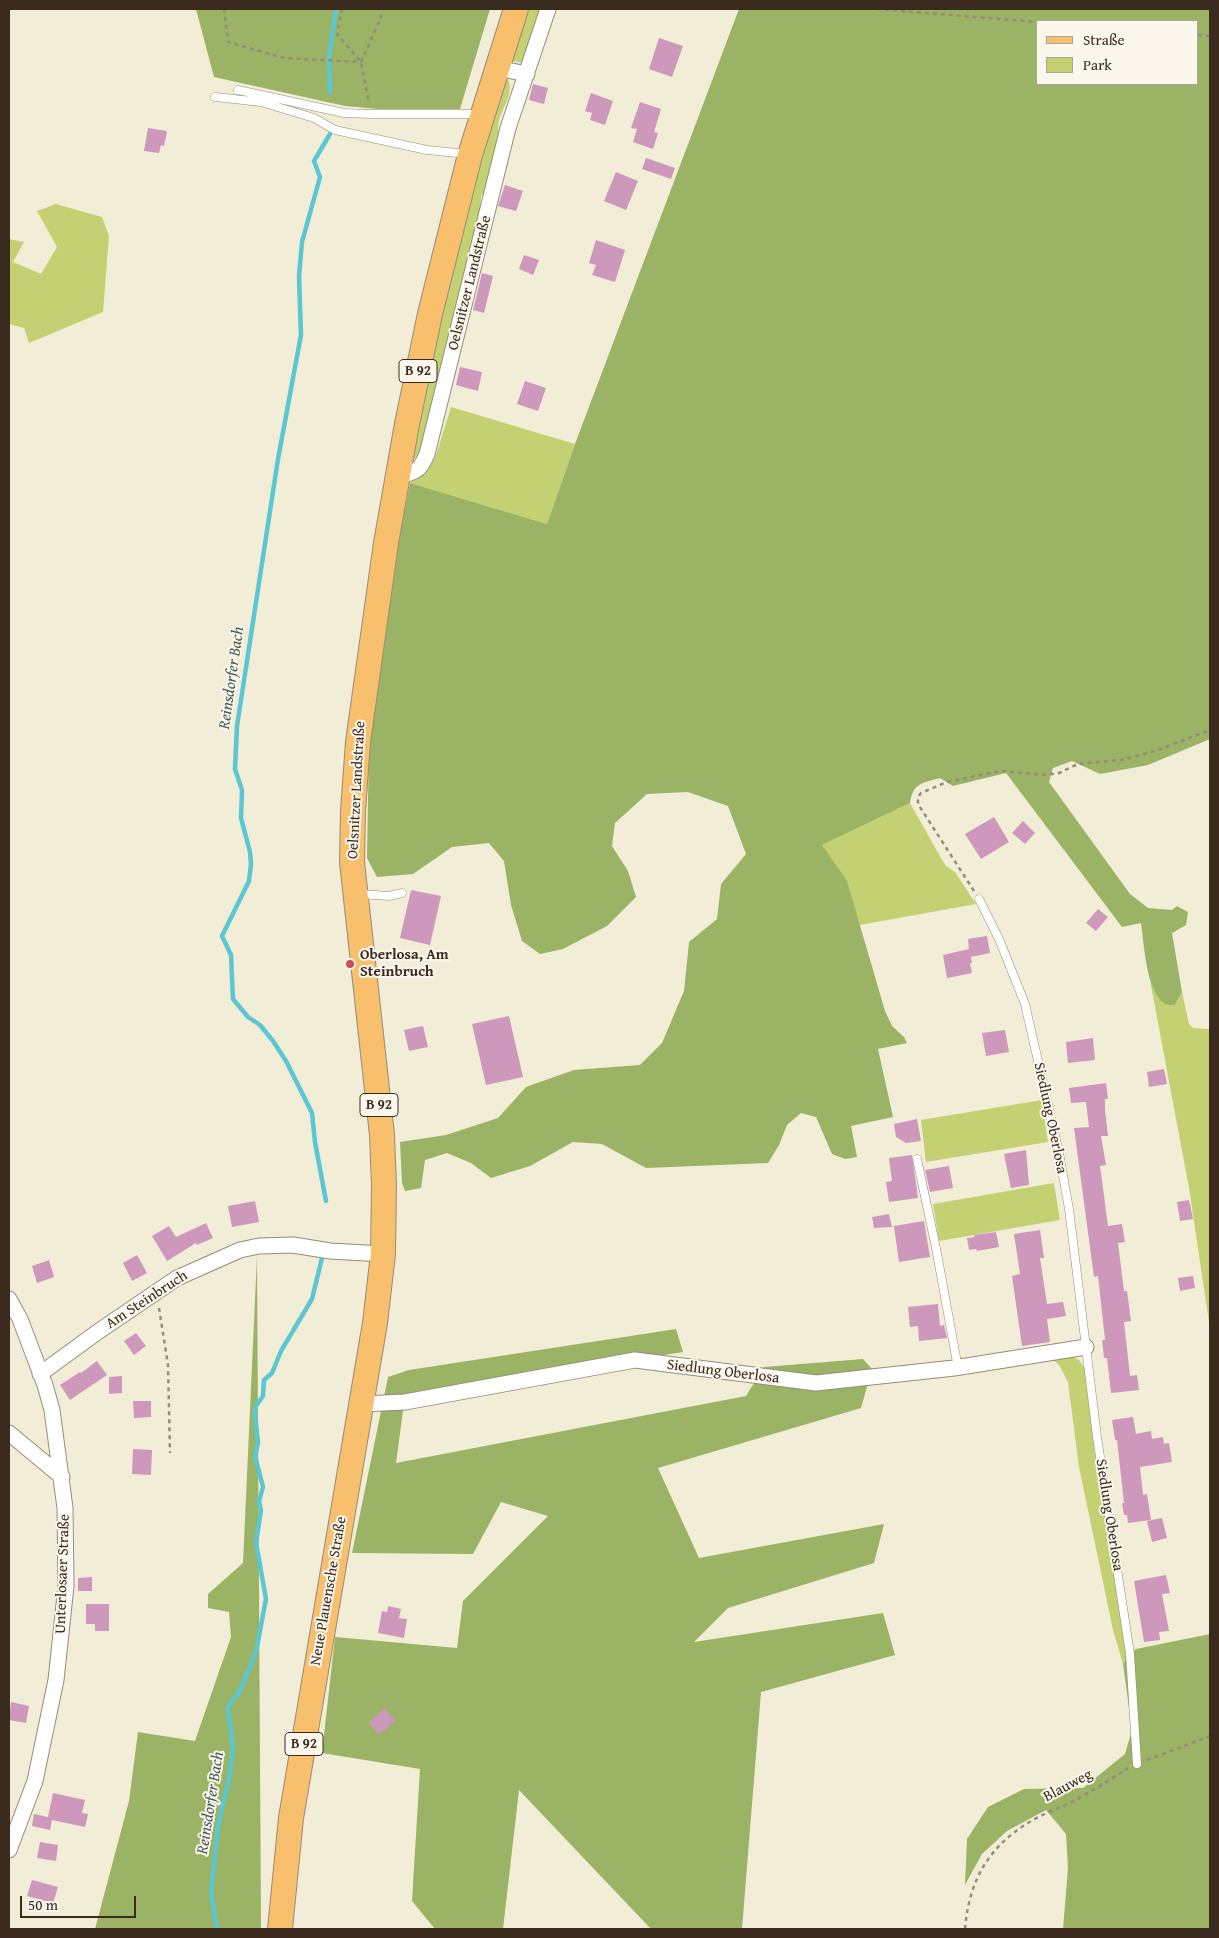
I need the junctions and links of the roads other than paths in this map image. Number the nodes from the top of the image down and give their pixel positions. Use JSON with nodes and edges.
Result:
{"nodes":[{"id":1,"x":516,"y":9,"type":"edge"},
{"id":2,"x":548,"y":9,"type":"edge"},
{"id":3,"x":497,"y":68,"type":"junction"},
{"id":4,"x":527,"y":74,"type":"junction"},
{"id":5,"x":238,"y":90,"type":"dead end"},
{"id":6,"x":215,"y":97,"type":"dead end"},
{"id":7,"x":482,"y":114,"type":"junction"},
{"id":8,"x":470,"y":155,"type":"junction"},
{"id":9,"x":397,"y":477,"type":"junction"},
{"id":10,"x":402,"y":893,"type":"dead end"},
{"id":11,"x":355,"y":894,"type":"junction"},
{"id":12,"x":980,"y":899,"type":"road end"},
{"id":13,"x":917,"y":1159,"type":"dead end"},
{"id":14,"x":383,"y":1254,"type":"junction"},
{"id":15,"x":9,"y":1299,"type":"edge"},
{"id":16,"x":1086,"y":1347,"type":"junction"},
{"id":17,"x":958,"y":1368,"type":"junction"},
{"id":18,"x":40,"y":1374,"type":"junction"},
{"id":19,"x":362,"y":1404,"type":"junction"},
{"id":20,"x":9,"y":1433,"type":"edge"},
{"id":21,"x":62,"y":1478,"type":"junction"},
{"id":22,"x":1137,"y":1764,"type":"road end"},
{"id":23,"x":9,"y":1850,"type":"edge"},
{"id":24,"x":280,"y":1929,"type":"edge"}],
"edges":[{"from":1,"to":3,"type":"main road","name":"Oelsnitzer Landstraße","number":"B 92"},
{"from":2,"to":4,"type":"street","name":"Oelsnitzer Landstraße"},
{"from":3,"to":4,"type":"street"},
{"from":3,"to":7,"type":"main road","name":"Oelsnitzer Landstraße","number":"B 92"},
{"from":4,"to":9,"type":"street","name":"Oelsnitzer Landstraße"},
{"from":5,"to":7,"type":"lane"},
{"from":6,"to":8,"type":"lane"},
{"from":7,"to":8,"type":"main road","name":"Oelsnitzer Landstraße","number":"B 92"},
{"from":8,"to":9,"type":"main road","name":"Oelsnitzer Landstraße","number":"B 92"},
{"from":9,"to":11,"type":"main road","name":"Oelsnitzer Landstraße","number":"B 92"},
{"from":10,"to":11,"type":"lane"},
{"from":11,"to":14,"type":"main road","name":"Oelsnitzer Landstraße","number":"B 92"},
{"from":12,"to":16,"type":"lane","name":"Siedlung Oberlosa"},
{"from":13,"to":17,"type":"lane"},
{"from":14,"to":18,"type":"street","name":"Am Steinbruch"},
{"from":14,"to":19,"type":"main road","name":"Neue Plauensche Straße","number":"B 92"},
{"from":15,"to":18,"type":"street","name":"Unterlosaer Straße"},
{"from":16,"to":17,"type":"street","name":"Siedlung Oberlosa"},
{"from":16,"to":22,"type":"lane","name":"Siedlung Oberlosa"},
{"from":17,"to":19,"type":"street","name":"Siedlung Oberlosa"},
{"from":18,"to":21,"type":"street","name":"Unterlosaer Straße"},
{"from":19,"to":24,"type":"main road","name":"Neue Plauensche Straße","number":"B 92"},
{"from":20,"to":21,"type":"street"},
{"from":21,"to":23,"type":"street","name":"Unterlosaer Straße"}]}
